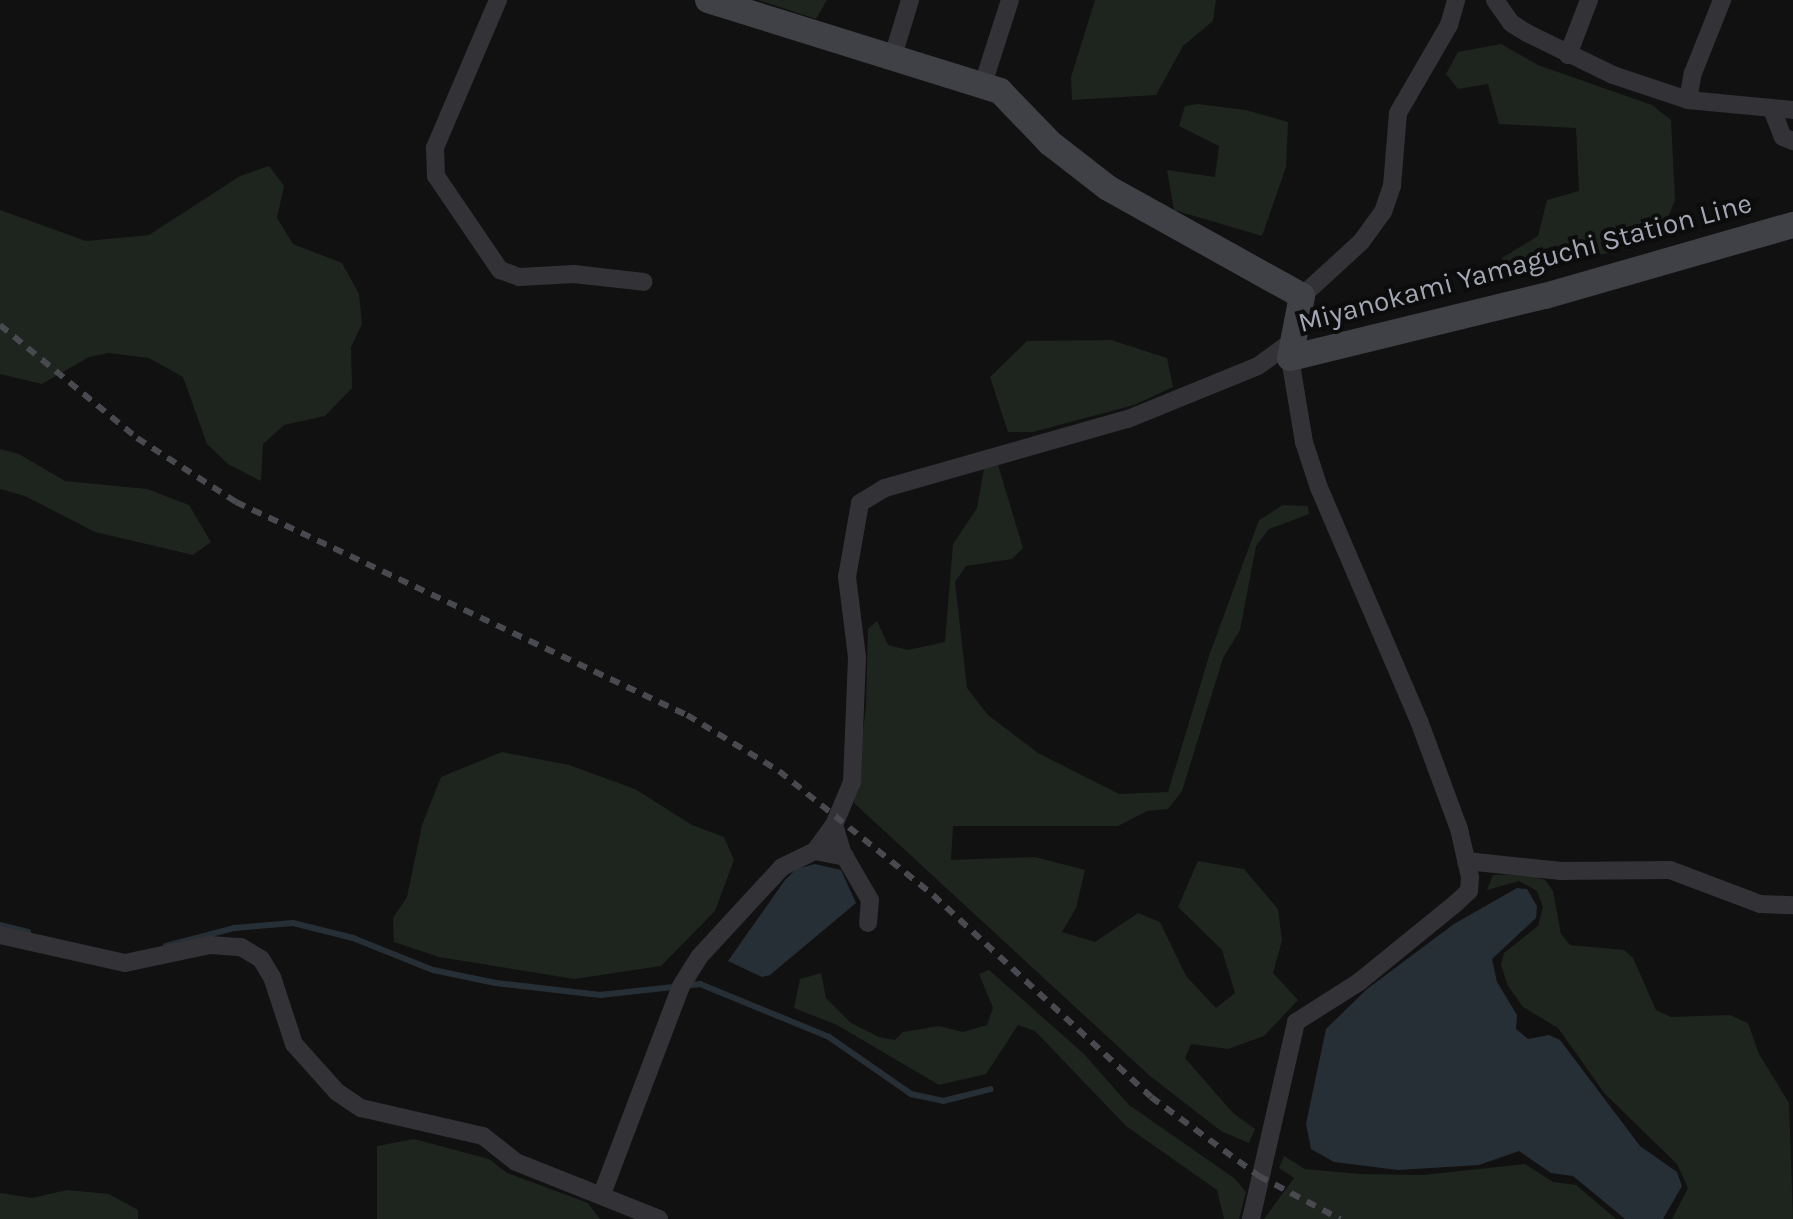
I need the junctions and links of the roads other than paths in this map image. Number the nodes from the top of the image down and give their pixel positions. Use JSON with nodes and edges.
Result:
{"nodes":[{"id":1,"x":498,"y":0,"type":"edge"},
{"id":2,"x":708,"y":0,"type":"edge"},
{"id":3,"x":910,"y":0,"type":"edge"},
{"id":4,"x":1010,"y":0,"type":"edge"},
{"id":5,"x":1456,"y":0,"type":"edge"},
{"id":6,"x":1495,"y":0,"type":"edge"},
{"id":7,"x":1589,"y":0,"type":"edge"},
{"id":8,"x":1722,"y":0,"type":"edge"},
{"id":9,"x":1568,"y":55,"type":"junction"},
{"id":10,"x":893,"y":56,"type":"junction"},
{"id":11,"x":983,"y":84,"type":"junction"},
{"id":12,"x":1688,"y":100,"type":"junction"},
{"id":13,"x":1772,"y":109,"type":"junction"},
{"id":14,"x":1793,"y":110,"type":"edge"},
{"id":15,"x":1793,"y":141,"type":"edge"},
{"id":16,"x":1793,"y":225,"type":"edge"},
{"id":17,"x":644,"y":282,"type":"dead end"},
{"id":18,"x":1302,"y":296,"type":"junction"},
{"id":19,"x":1290,"y":350,"type":"junction"},
{"id":20,"x":834,"y":825,"type":"junction"},
{"id":21,"x":815,"y":851,"type":"junction"},
{"id":22,"x":844,"y":857,"type":"junction"},
{"id":23,"x":1466,"y":861,"type":"junction"},
{"id":24,"x":1793,"y":905,"type":"edge"},
{"id":25,"x":868,"y":923,"type":"dead end"},
{"id":26,"x":0,"y":935,"type":"edge"},
{"id":27,"x":602,"y":1194,"type":"junction"},
{"id":28,"x":659,"y":1219,"type":"edge"},
{"id":29,"x":1251,"y":1219,"type":"edge"}],
"edges":[{"from":1,"to":17,"type":"street"},
{"from":2,"to":10,"type":"main road","name":"Miyanokami Yamaguchi Station Line"},
{"from":3,"to":10,"type":"street"},
{"from":4,"to":11,"type":"street"},
{"from":5,"to":18,"type":"street"},
{"from":6,"to":9,"type":"street"},
{"from":7,"to":9,"type":"street"},
{"from":8,"to":12,"type":"street"},
{"from":9,"to":12,"type":"street"},
{"from":10,"to":11,"type":"main road","name":"Miyanokami Yamaguchi Station Line"},
{"from":11,"to":18,"type":"main road","name":"Miyanokami Yamaguchi Station Line"},
{"from":12,"to":13,"type":"street"},
{"from":13,"to":14,"type":"street"},
{"from":13,"to":15,"type":"street"},
{"from":16,"to":19,"type":"main road","name":"Miyanokami Yamaguchi Station Line"},
{"from":18,"to":19,"type":"main road","name":"Miyanokami Yamaguchi Station Line"},
{"from":19,"to":20,"type":"street"},
{"from":19,"to":23,"type":"street"},
{"from":20,"to":21,"type":"street"},
{"from":20,"to":22,"type":"street"},
{"from":21,"to":22,"type":"street"},
{"from":21,"to":27,"type":"street"},
{"from":22,"to":25,"type":"street"},
{"from":23,"to":24,"type":"street"},
{"from":23,"to":29,"type":"street"},
{"from":26,"to":27,"type":"street"},
{"from":27,"to":28,"type":"street"}]}
